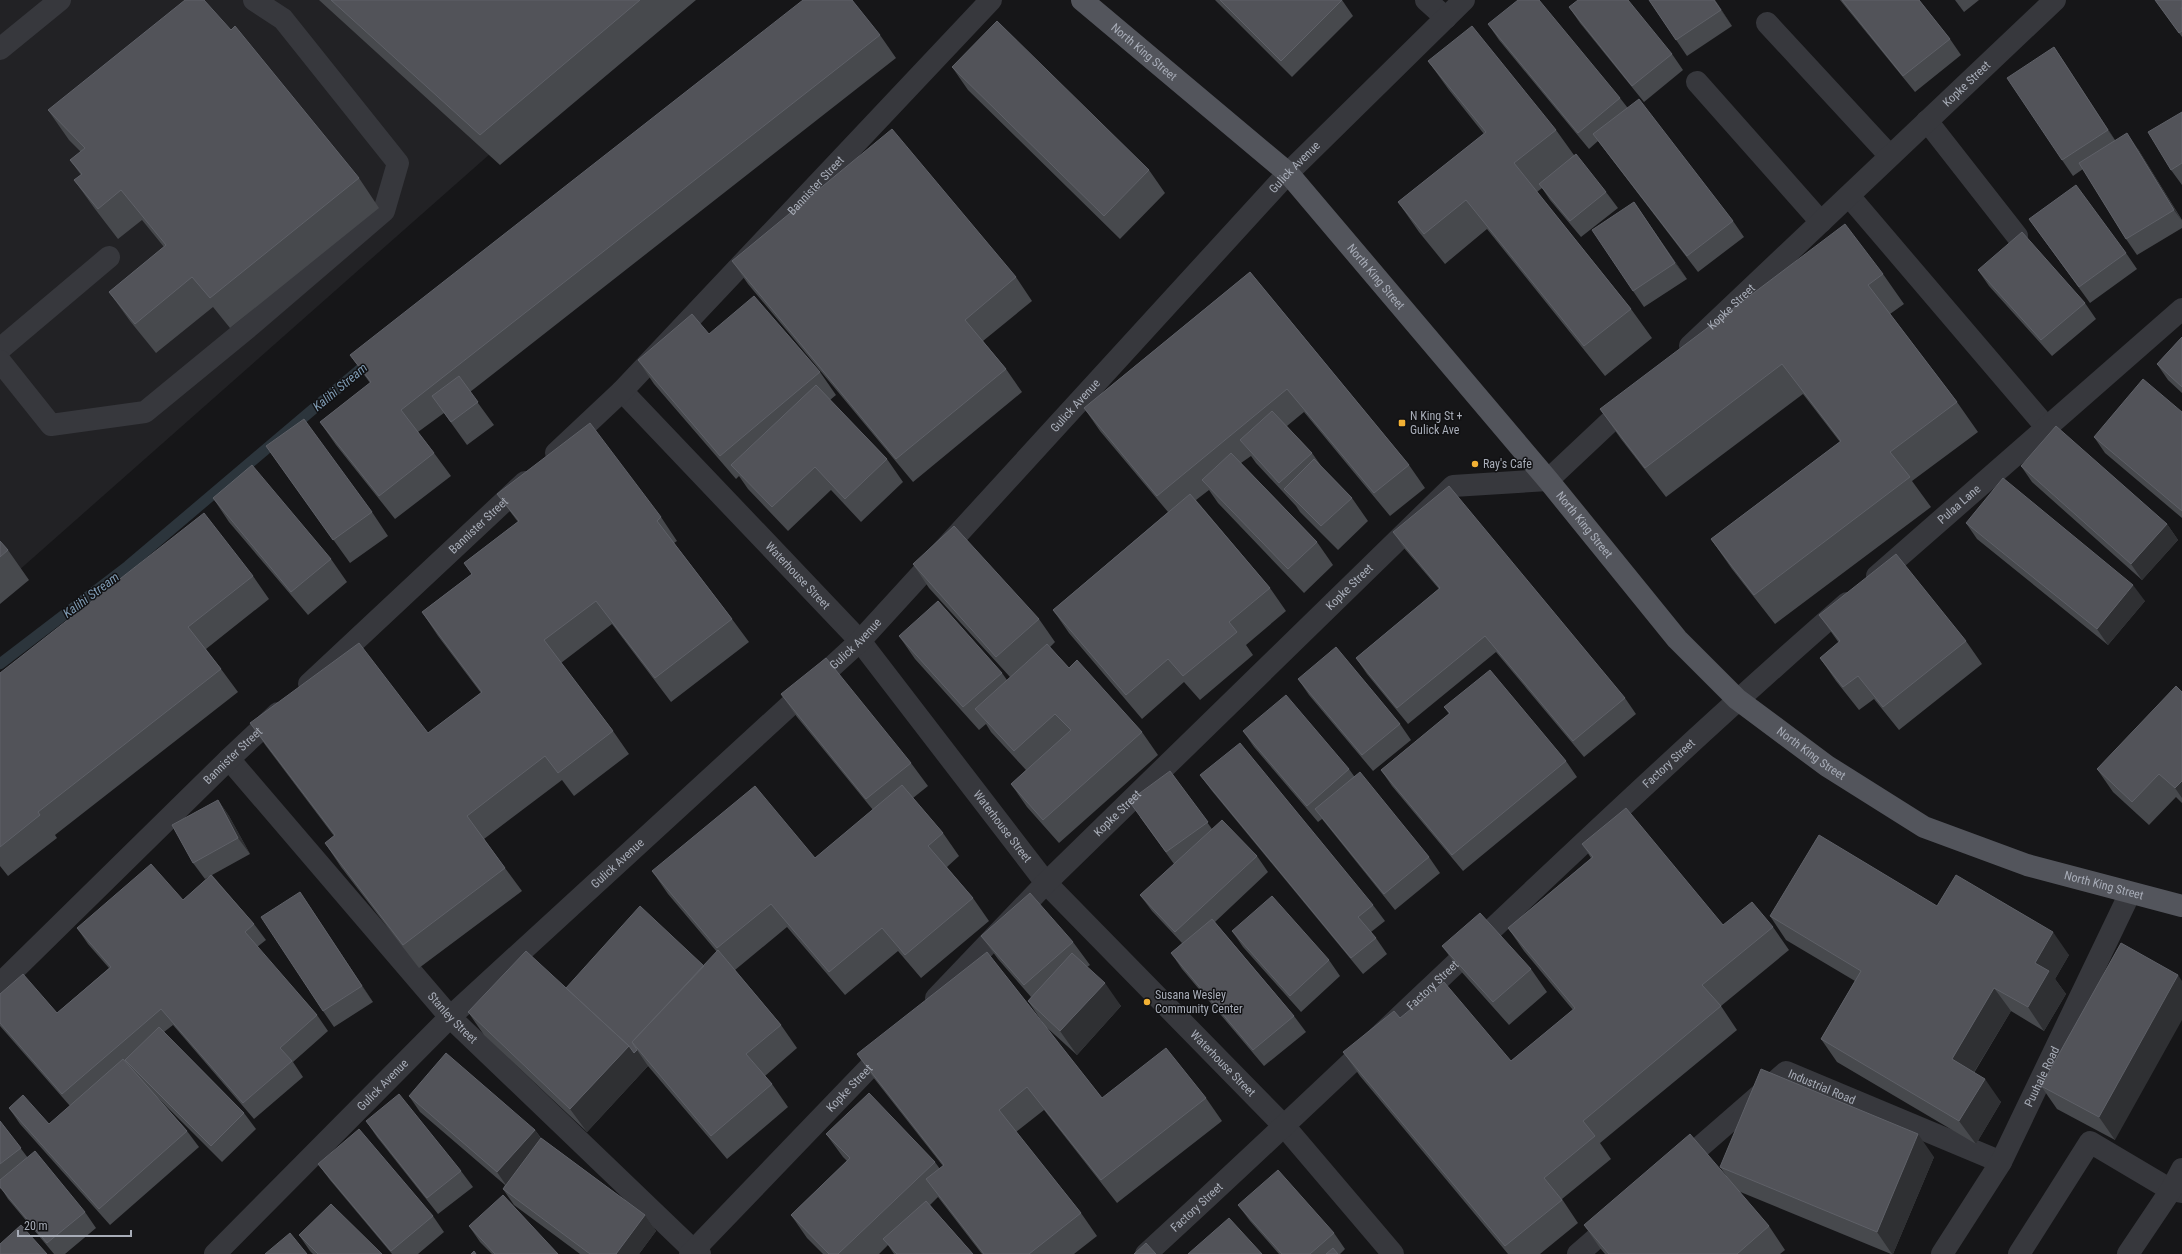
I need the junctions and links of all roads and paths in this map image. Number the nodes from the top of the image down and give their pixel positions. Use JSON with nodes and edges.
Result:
{"nodes":[{"id":1,"x":60,"y":0,"type":"edge"},
{"id":2,"x":254,"y":0,"type":"edge"},
{"id":3,"x":991,"y":0,"type":"edge"},
{"id":4,"x":1082,"y":0,"type":"edge"},
{"id":5,"x":1426,"y":0,"type":"edge"},
{"id":6,"x":1464,"y":0,"type":"edge"},
{"id":7,"x":2055,"y":0,"type":"edge"},
{"id":8,"x":1446,"y":18,"type":"junction"},
{"id":9,"x":1767,"y":23,"type":"dead end"},
{"id":10,"x":0,"y":49,"type":"edge"},
{"id":11,"x":1697,"y":82,"type":"dead end"},
{"id":12,"x":1927,"y":121,"type":"junction"},
{"id":13,"x":1890,"y":156,"type":"junction"},
{"id":14,"x":1288,"y":173,"type":"junction"},
{"id":15,"x":1849,"y":196,"type":"junction"},
{"id":16,"x":1821,"y":222,"type":"junction"},
{"id":17,"x":2017,"y":236,"type":"edge"},
{"id":18,"x":109,"y":257,"type":"dead end"},
{"id":19,"x":2182,"y":309,"type":"edge"},
{"id":20,"x":0,"y":349,"type":"edge"},
{"id":21,"x":1676,"y":359,"type":"edge"},
{"id":22,"x":0,"y":361,"type":"edge"},
{"id":23,"x":1647,"y":387,"type":"edge"},
{"id":24,"x":622,"y":391,"type":"junction"},
{"id":25,"x":2047,"y":428,"type":"junction"},
{"id":26,"x":1548,"y":480,"type":"junction"},
{"id":27,"x":860,"y":641,"type":"junction"},
{"id":28,"x":1736,"y":700,"type":"junction"},
{"id":29,"x":228,"y":759,"type":"junction"},
{"id":30,"x":1046,"y":883,"type":"junction"},
{"id":31,"x":2130,"y":892,"type":"junction"},
{"id":32,"x":2182,"y":906,"type":"edge"},
{"id":33,"x":0,"y":984,"type":"edge"},
{"id":34,"x":919,"y":1015,"type":"edge"},
{"id":35,"x":450,"y":1017,"type":"junction"},
{"id":36,"x":903,"y":1032,"type":"edge"},
{"id":37,"x":1285,"y":1127,"type":"junction"},
{"id":38,"x":2001,"y":1162,"type":"junction"},
{"id":39,"x":2182,"y":1169,"type":"edge"},
{"id":40,"x":1661,"y":1181,"type":"edge"},
{"id":41,"x":2176,"y":1191,"type":"edge"},
{"id":42,"x":1632,"y":1207,"type":"edge"},
{"id":43,"x":694,"y":1253,"type":"edge"},
{"id":44,"x":215,"y":1254,"type":"edge"},
{"id":45,"x":1146,"y":1254,"type":"edge"},
{"id":46,"x":1392,"y":1254,"type":"edge"},
{"id":47,"x":1578,"y":1254,"type":"edge"},
{"id":48,"x":1942,"y":1254,"type":"edge"},
{"id":49,"x":2019,"y":1254,"type":"edge"},
{"id":50,"x":2128,"y":1254,"type":"edge"}],
"edges":[{"from":1,"to":10,"type":"street"},
{"from":2,"to":22,"type":"street"},
{"from":3,"to":24,"type":"street","name":"Bannister Street"},
{"from":4,"to":14,"type":"main road","name":"North King Street"},
{"from":5,"to":8,"type":"street"},
{"from":6,"to":8,"type":"street","name":"Gulick Avenue"},
{"from":7,"to":12,"type":"street","name":"Kopke Street"},
{"from":8,"to":14,"type":"street","name":"Gulick Avenue"},
{"from":9,"to":13,"type":"street"},
{"from":11,"to":16,"type":"street"},
{"from":12,"to":13,"type":"street","name":"Kopke Street"},
{"from":12,"to":17,"type":"street"},
{"from":13,"to":15,"type":"street","name":"Kopke Street"},
{"from":14,"to":26,"type":"main road","name":"North King Street"},
{"from":14,"to":27,"type":"street","name":"Gulick Avenue"},
{"from":15,"to":16,"type":"street","name":"Kopke Street"},
{"from":15,"to":25,"type":"street"},
{"from":16,"to":21,"type":"street","name":"Kopke Street"},
{"from":18,"to":20,"type":"street"},
{"from":19,"to":25,"type":"street","name":"Pulaa Lane"},
{"from":23,"to":26,"type":"street"},
{"from":24,"to":27,"type":"street","name":"Waterhouse Street"},
{"from":24,"to":29,"type":"street","name":"Bannister Street"},
{"from":25,"to":28,"type":"street","name":"Pulaa Lane"},
{"from":26,"to":28,"type":"main road","name":"North King Street"},
{"from":26,"to":30,"type":"street","name":"Kopke Street"},
{"from":27,"to":30,"type":"street","name":"Waterhouse Street"},
{"from":27,"to":35,"type":"street","name":"Gulick Avenue"},
{"from":28,"to":31,"type":"main road","name":"North King Street"},
{"from":28,"to":37,"type":"street","name":"Factory Street"},
{"from":29,"to":33,"type":"street","name":"Bannister Street"},
{"from":29,"to":35,"type":"street","name":"Stanley Street"},
{"from":30,"to":34,"type":"street","name":"Kopke Street"},
{"from":30,"to":37,"type":"street","name":"Waterhouse Street"},
{"from":31,"to":32,"type":"main road","name":"North King Street"},
{"from":31,"to":38,"type":"street","name":"Puuhale Road"},
{"from":35,"to":43,"type":"street","name":"Stanley Street"},
{"from":35,"to":44,"type":"street","name":"Gulick Avenue"},
{"from":36,"to":43,"type":"street","name":"Kopke Street"},
{"from":37,"to":45,"type":"street","name":"Factory Street"},
{"from":37,"to":46,"type":"street","name":"Waterhouse Street"},
{"from":38,"to":40,"type":"street","name":"Industrial Road"},
{"from":38,"to":48,"type":"street","name":"Puuhale Road"},
{"from":39,"to":41,"type":"street"},
{"from":41,"to":49,"type":"street"},
{"from":41,"to":50,"type":"street"},
{"from":42,"to":47,"type":"street"}]}
